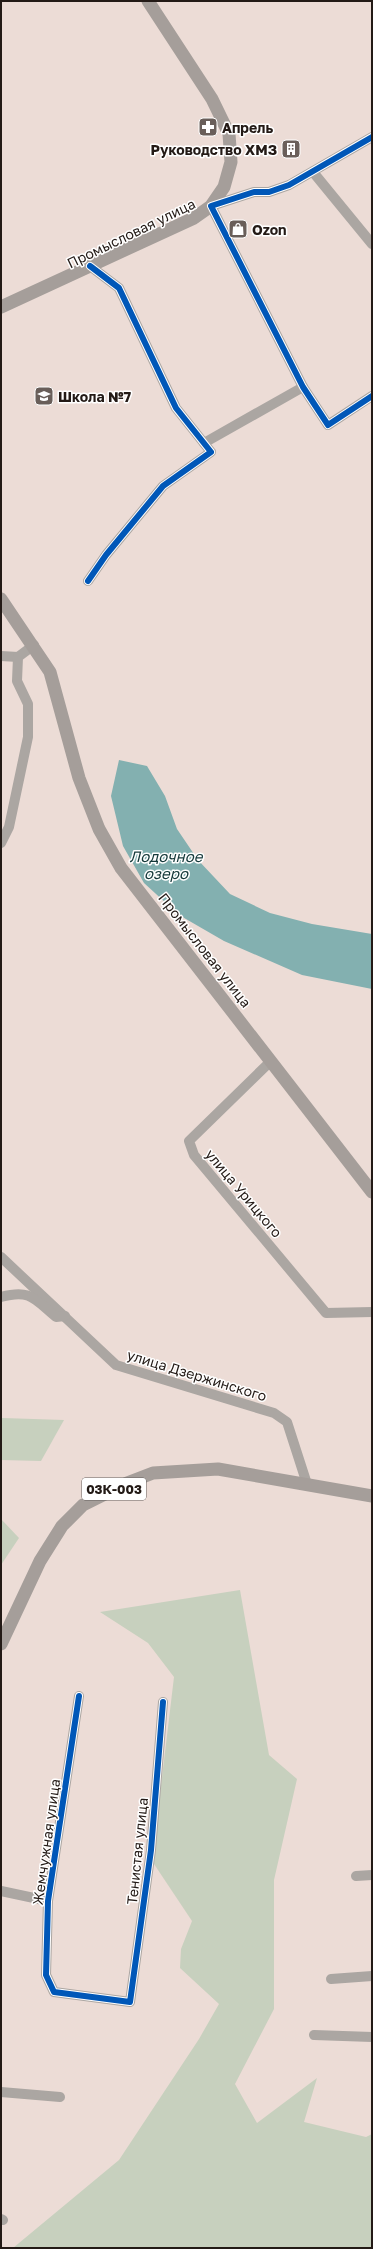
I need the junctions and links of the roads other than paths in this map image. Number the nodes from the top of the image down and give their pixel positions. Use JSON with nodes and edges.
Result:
{"nodes":[{"id":1,"x":148,"y":1,"type":"edge"},
{"id":2,"x":372,"y":137,"type":"edge"},
{"id":3,"x":313,"y":172,"type":"junction"},
{"id":4,"x":211,"y":206,"type":"junction"},
{"id":5,"x":372,"y":244,"type":"edge"},
{"id":6,"x":90,"y":266,"type":"junction"},
{"id":7,"x":1,"y":307,"type":"edge"},
{"id":8,"x":303,"y":387,"type":"junction"},
{"id":9,"x":372,"y":396,"type":"edge"},
{"id":10,"x":204,"y":443,"type":"junction"},
{"id":11,"x":88,"y":581,"type":"dead end"},
{"id":12,"x":1,"y":599,"type":"edge"},
{"id":13,"x":34,"y":645,"type":"junction"},
{"id":14,"x":1,"y":656,"type":"edge"},
{"id":15,"x":18,"y":657,"type":"junction"},
{"id":16,"x":1,"y":843,"type":"edge"},
{"id":17,"x":271,"y":1061,"type":"junction"},
{"id":18,"x":372,"y":1192,"type":"edge"},
{"id":19,"x":1,"y":1257,"type":"edge"},
{"id":20,"x":1,"y":1297,"type":"edge"},
{"id":21,"x":372,"y":1312,"type":"edge"},
{"id":22,"x":65,"y":1316,"type":"junction"},
{"id":23,"x":307,"y":1484,"type":"junction"},
{"id":24,"x":372,"y":1496,"type":"edge"},
{"id":25,"x":1,"y":1644,"type":"edge"},
{"id":26,"x":79,"y":1696,"type":"dead end"},
{"id":27,"x":163,"y":1702,"type":"dead end"},
{"id":28,"x":372,"y":1875,"type":"edge"},
{"id":29,"x":356,"y":1876,"type":"dead end"},
{"id":30,"x":1,"y":1891,"type":"edge"},
{"id":31,"x":48,"y":1901,"type":"junction"},
{"id":32,"x":372,"y":1976,"type":"edge"},
{"id":33,"x":331,"y":1979,"type":"dead end"},
{"id":34,"x":54,"y":1992,"type":"joint"},
{"id":35,"x":314,"y":2035,"type":"dead end"},
{"id":36,"x":372,"y":2036,"type":"edge"},
{"id":37,"x":1,"y":2092,"type":"edge"},
{"id":38,"x":60,"y":2097,"type":"dead end"}],
"edges":[{"from":1,"to":4,"type":"main road","name":"Промысловая улица"},
{"from":2,"to":3,"type":"street"},
{"from":3,"to":4,"type":"street"},
{"from":3,"to":5,"type":"street"},
{"from":4,"to":6,"type":"main road","name":"Промысловая улица"},
{"from":4,"to":8,"type":"street"},
{"from":6,"to":7,"type":"main road","name":"Промысловая улица"},
{"from":6,"to":10,"type":"street"},
{"from":8,"to":9,"type":"street"},
{"from":8,"to":10,"type":"street"},
{"from":10,"to":11,"type":"street"},
{"from":12,"to":13,"type":"main road","name":"Промысловая улица"},
{"from":13,"to":15,"type":"street"},
{"from":13,"to":17,"type":"main road","name":"Промысловая улица"},
{"from":14,"to":15,"type":"street"},
{"from":15,"to":16,"type":"street"},
{"from":17,"to":18,"type":"main road","name":"Промысловая улица"},
{"from":17,"to":21,"type":"street","name":"улица Урицкого"},
{"from":19,"to":22,"type":"street","name":"улица Дзержинского"},
{"from":20,"to":22,"type":"street"},
{"from":22,"to":23,"type":"street","name":"улица Дзержинского"},
{"from":23,"to":24,"type":"main road","number":"03К-003"},
{"from":23,"to":25,"type":"main road","number":"03К-003"},
{"from":26,"to":31,"type":"street","name":"Жемчужная улица"},
{"from":27,"to":34,"type":"street","name":"Тенистая улица"},
{"from":28,"to":29,"type":"street"},
{"from":30,"to":31,"type":"street"},
{"from":31,"to":34,"type":"street","name":"Жемчужная улица"},
{"from":32,"to":33,"type":"street"},
{"from":35,"to":36,"type":"street"},
{"from":37,"to":38,"type":"street"}]}
